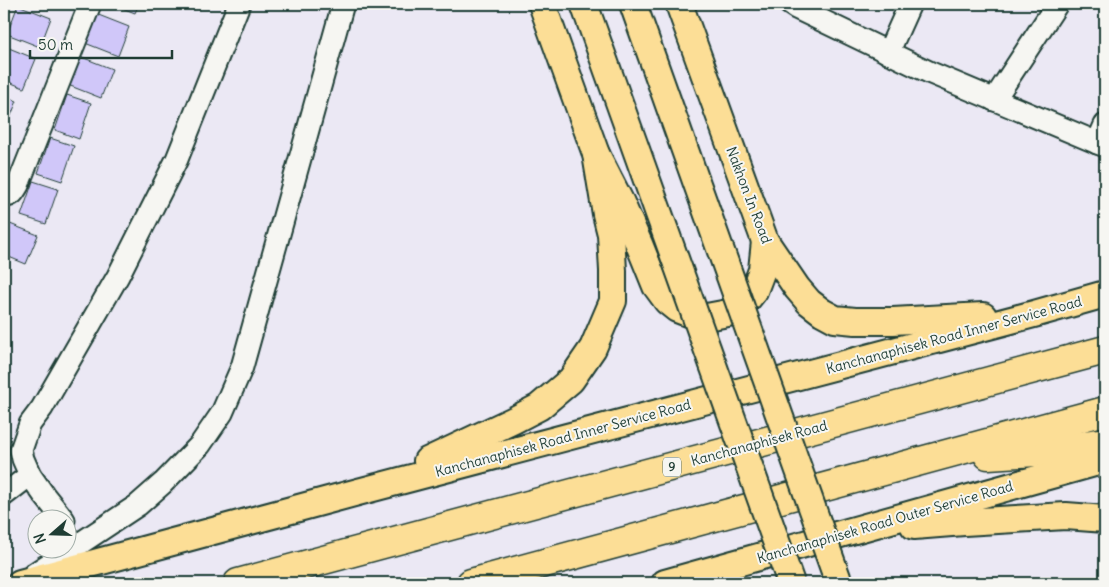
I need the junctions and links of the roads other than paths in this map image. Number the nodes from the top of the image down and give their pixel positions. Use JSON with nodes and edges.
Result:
{"nodes":[{"id":1,"x":90,"y":4,"type":"edge"},
{"id":2,"x":239,"y":4,"type":"edge"},
{"id":3,"x":344,"y":4,"type":"edge"},
{"id":4,"x":542,"y":4,"type":"edge"},
{"id":5,"x":584,"y":4,"type":"edge"},
{"id":6,"x":633,"y":4,"type":"edge"},
{"id":7,"x":678,"y":4,"type":"edge"},
{"id":8,"x":910,"y":4,"type":"edge"},
{"id":9,"x":1057,"y":4,"type":"edge"},
{"id":10,"x":798,"y":6,"type":"edge"},
{"id":11,"x":888,"y":53,"type":"junction"},
{"id":12,"x":994,"y":100,"type":"junction"},
{"id":13,"x":1102,"y":138,"type":"edge"},
{"id":14,"x":596,"y":154,"type":"junction"},
{"id":15,"x":4,"y":196,"type":"edge"},
{"id":16,"x":765,"y":240,"type":"junction"},
{"id":17,"x":1105,"y":294,"type":"edge"},
{"id":18,"x":1034,"y":314,"type":"junction"},
{"id":19,"x":1105,"y":350,"type":"edge"},
{"id":20,"x":1105,"y":411,"type":"edge"},
{"id":21,"x":1105,"y":442,"type":"edge"},
{"id":22,"x":942,"y":456,"type":"junction"},
{"id":23,"x":1105,"y":460,"type":"edge"},
{"id":24,"x":30,"y":475,"type":"junction"},
{"id":25,"x":358,"y":492,"type":"junction"},
{"id":26,"x":4,"y":494,"type":"edge"},
{"id":27,"x":56,"y":510,"type":"edge"},
{"id":28,"x":1105,"y":519,"type":"edge"},
{"id":29,"x":848,"y":533,"type":"junction"},
{"id":30,"x":78,"y":537,"type":"edge"},
{"id":31,"x":83,"y":543,"type":"junction"},
{"id":32,"x":21,"y":583,"type":"edge"},
{"id":33,"x":238,"y":583,"type":"edge"},
{"id":34,"x":471,"y":583,"type":"edge"},
{"id":35,"x":665,"y":583,"type":"edge"},
{"id":36,"x":791,"y":583,"type":"edge"},
{"id":37,"x":839,"y":583,"type":"edge"}],
"edges":[{"from":1,"to":15,"type":"street"},
{"from":2,"to":24,"type":"street"},
{"from":3,"to":31,"type":"street"},
{"from":4,"to":14,"type":"main road"},
{"from":5,"to":36,"type":"main road","bridge":true},
{"from":6,"to":37,"type":"main road","bridge":true},
{"from":7,"to":16,"type":"main road","name":"Nakhon In Road"},
{"from":8,"to":11,"type":"street"},
{"from":9,"to":12,"type":"street"},
{"from":10,"to":11,"type":"street"},
{"from":11,"to":12,"type":"street"},
{"from":12,"to":13,"type":"street"},
{"from":14,"to":16,"type":"main road"},
{"from":14,"to":25,"type":"main road"},
{"from":16,"to":18,"type":"main road","name":"Nakhon In Road"},
{"from":17,"to":18,"type":"main road","name":"Kanchanaphisek Road Inner Service Road"},
{"from":18,"to":25,"type":"main road","name":"Kanchanaphisek Road Inner Service Road"},
{"from":19,"to":33,"type":"highway","name":"Kanchanaphisek Road","number":"9"},
{"from":20,"to":22,"type":"highway"},
{"from":21,"to":22,"type":"highway"},
{"from":22,"to":34,"type":"highway"},
{"from":23,"to":29,"type":"main road","name":"Kanchanaphisek Road Outer Service Road"},
{"from":24,"to":26,"type":"street"},
{"from":24,"to":27,"type":"street"},
{"from":25,"to":32,"type":"main road","name":"Kanchanaphisek Road Inner Service Road"},
{"from":28,"to":29,"type":"main road"},
{"from":29,"to":35,"type":"main road","name":"Kanchanaphisek Road Outer Service Road"},
{"from":30,"to":31,"type":"street"},
{"from":31,"to":32,"type":"street"}]}
